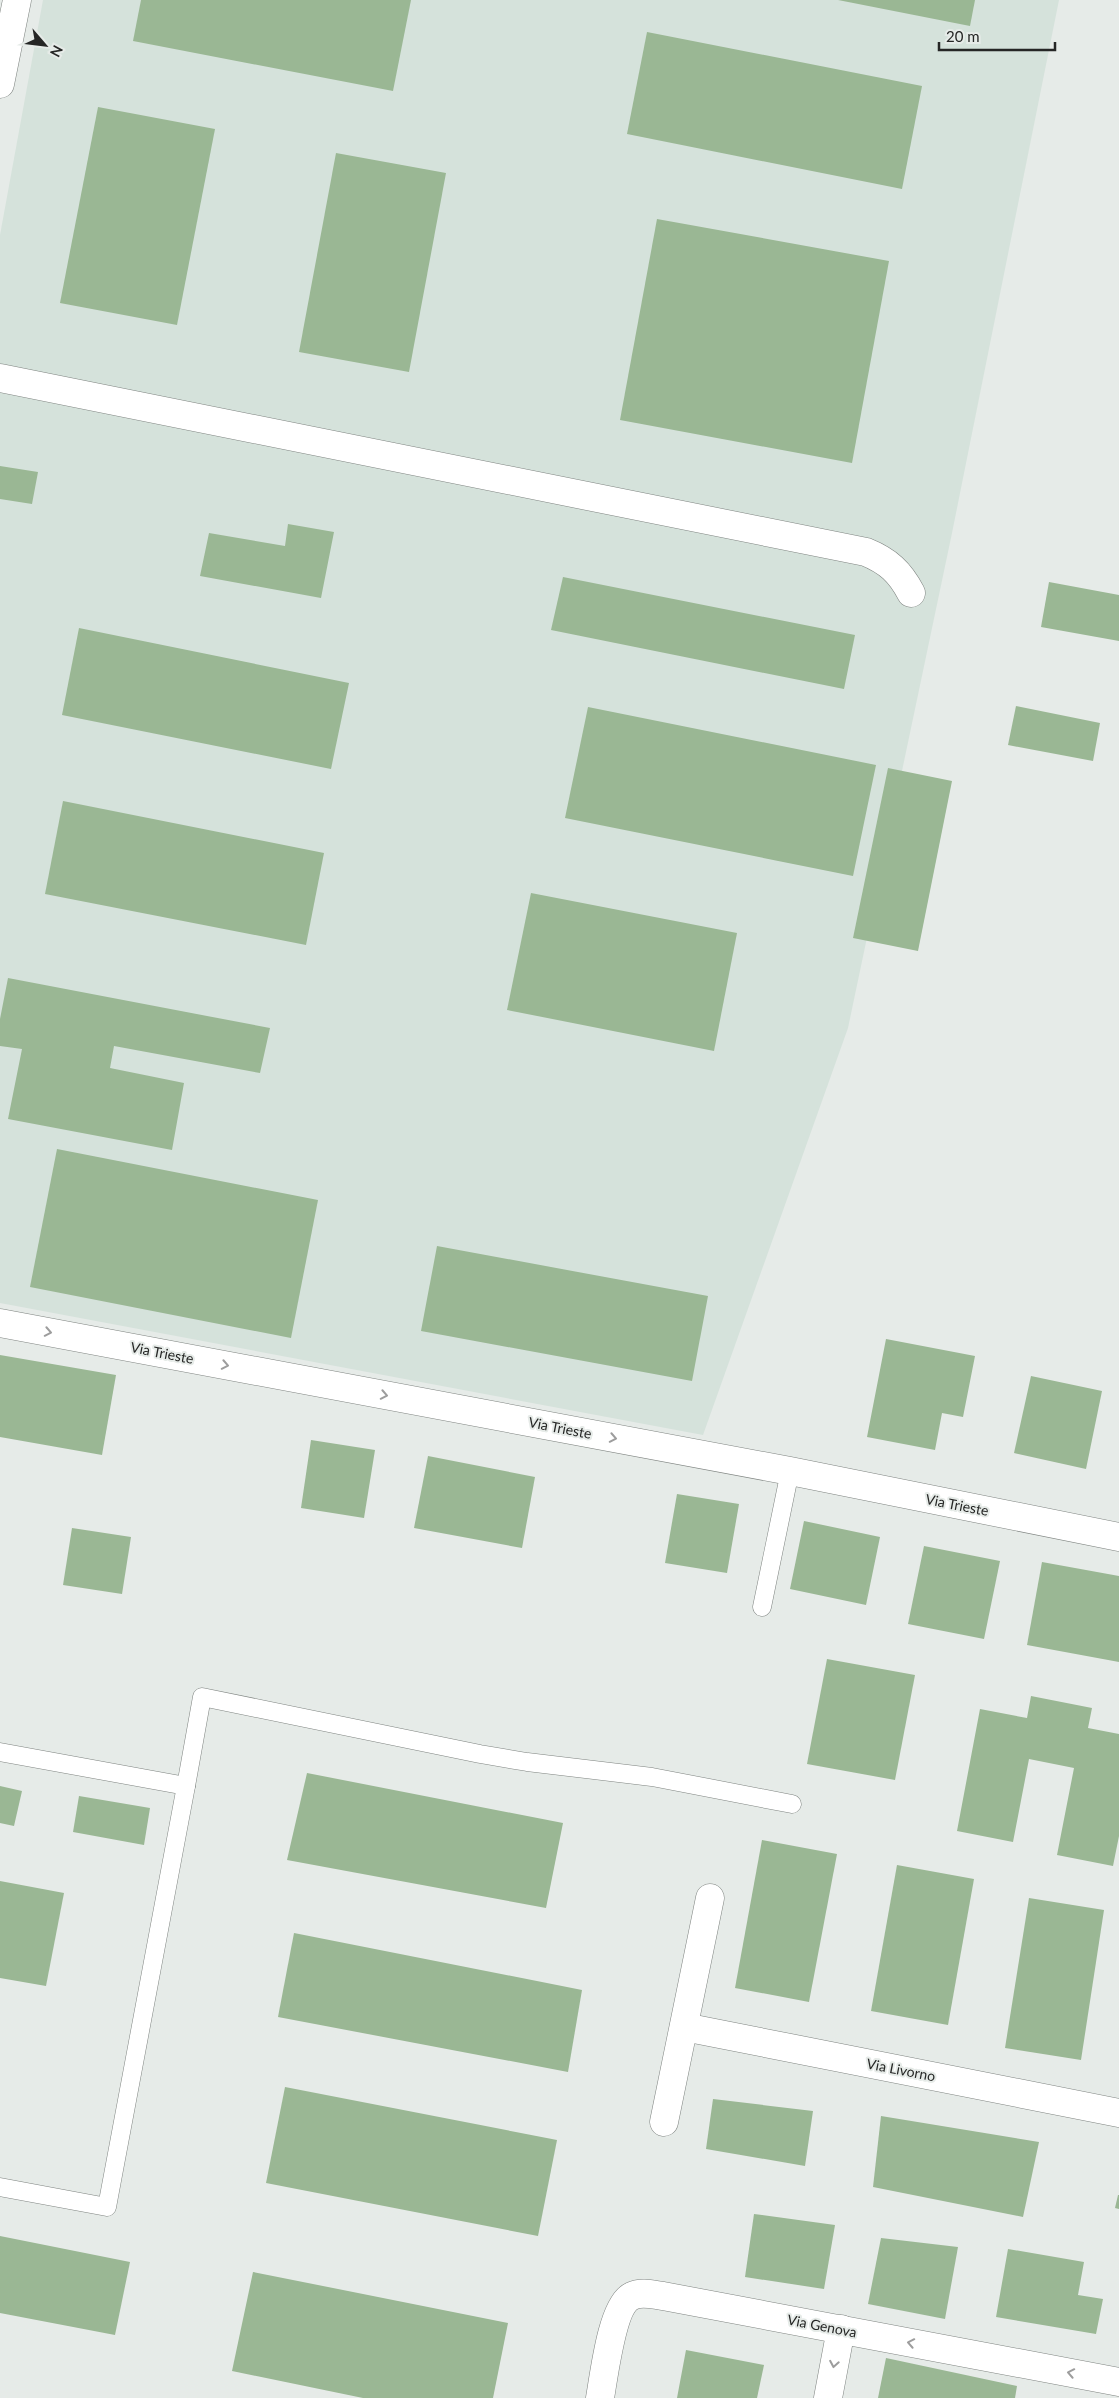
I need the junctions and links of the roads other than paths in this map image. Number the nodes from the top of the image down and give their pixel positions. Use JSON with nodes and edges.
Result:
{"nodes":[{"id":1,"x":17,"y":0,"type":"edge"},
{"id":2,"x":0,"y":84,"type":"edge"},
{"id":3,"x":0,"y":378,"type":"edge"},
{"id":4,"x":910,"y":593,"type":"dead end"},
{"id":5,"x":0,"y":1323,"type":"edge"},
{"id":6,"x":790,"y":1472,"type":"junction"},
{"id":7,"x":1119,"y":1538,"type":"edge"},
{"id":8,"x":762,"y":1608,"type":"dead end"},
{"id":9,"x":0,"y":1752,"type":"edge"},
{"id":10,"x":186,"y":1786,"type":"junction"},
{"id":11,"x":792,"y":1804,"type":"dead end"},
{"id":12,"x":710,"y":1898,"type":"dead end"},
{"id":13,"x":684,"y":2027,"type":"junction"},
{"id":14,"x":1119,"y":2113,"type":"edge"},
{"id":15,"x":664,"y":2122,"type":"dead end"},
{"id":16,"x":0,"y":2187,"type":"edge"},
{"id":17,"x":841,"y":2329,"type":"junction"},
{"id":18,"x":1119,"y":2382,"type":"edge"},
{"id":19,"x":600,"y":2398,"type":"edge"},
{"id":20,"x":828,"y":2398,"type":"edge"}],
"edges":[{"from":1,"to":2,"type":"street"},
{"from":3,"to":4,"type":"street"},
{"from":5,"to":6,"type":"street","name":"Via Trieste","one_way":true},
{"from":6,"to":7,"type":"street","name":"Via Trieste"},
{"from":6,"to":8,"type":"lane"},
{"from":9,"to":10,"type":"lane"},
{"from":10,"to":11,"type":"lane"},
{"from":10,"to":16,"type":"lane"},
{"from":12,"to":13,"type":"street"},
{"from":13,"to":14,"type":"street","name":"Via Livorno"},
{"from":13,"to":15,"type":"street"},
{"from":18,"to":17,"type":"street","name":"Via Genova","one_way":true},
{"from":17,"to":19,"type":"street","name":"Via Genova"},
{"from":17,"to":20,"type":"street","one_way":true}]}
